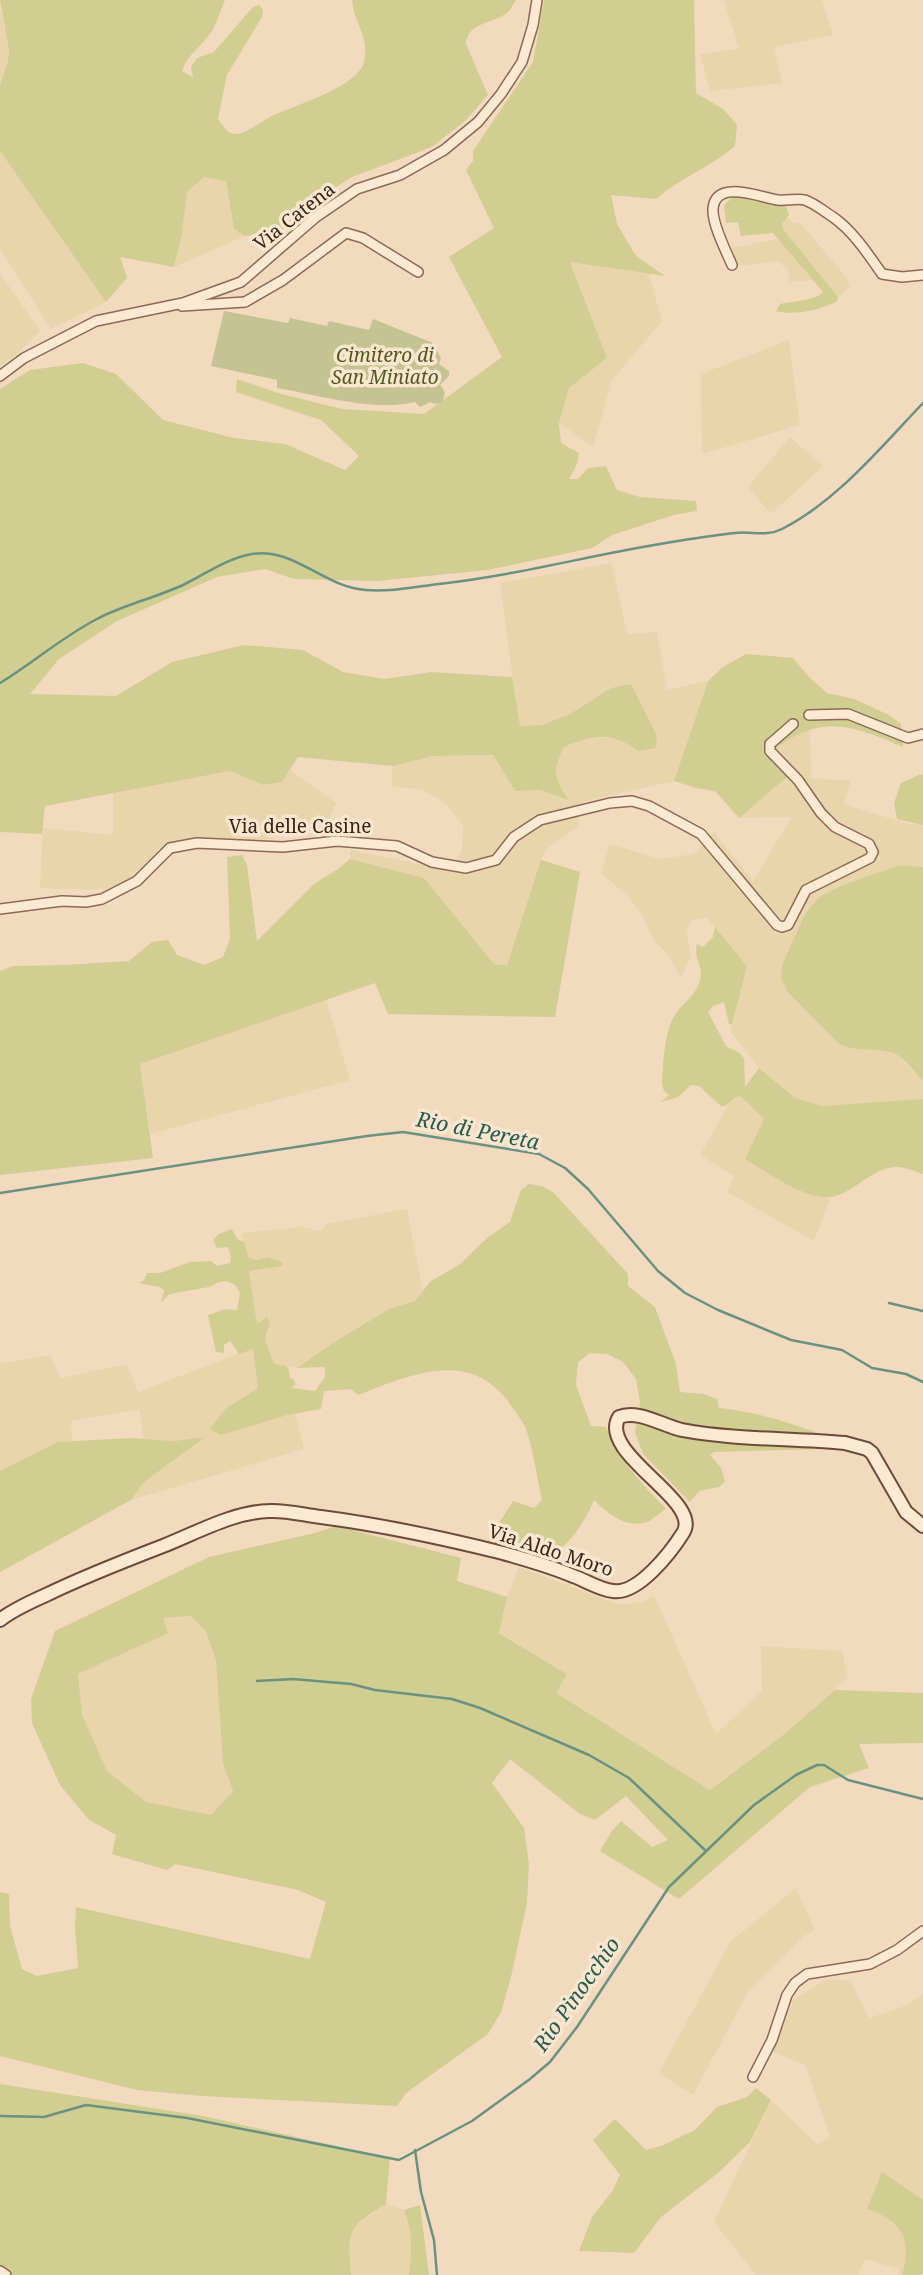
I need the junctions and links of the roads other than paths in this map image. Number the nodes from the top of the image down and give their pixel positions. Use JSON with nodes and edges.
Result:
{"nodes":[{"id":1,"x":537,"y":0,"type":"edge"},
{"id":2,"x":732,"y":265,"type":"dead end"},
{"id":3,"x":418,"y":272,"type":"dead end"},
{"id":4,"x":923,"y":275,"type":"edge"},
{"id":5,"x":164,"y":307,"type":"junction"},
{"id":6,"x":0,"y":376,"type":"edge"},
{"id":7,"x":808,"y":715,"type":"dead end"},
{"id":8,"x":793,"y":724,"type":"dead end"},
{"id":9,"x":923,"y":734,"type":"edge"},
{"id":10,"x":0,"y":909,"type":"edge"},
{"id":11,"x":923,"y":1526,"type":"edge"},
{"id":12,"x":0,"y":1620,"type":"edge"},
{"id":13,"x":923,"y":1931,"type":"edge"},
{"id":14,"x":753,"y":2077,"type":"dead end"},
{"id":15,"x":0,"y":2270,"type":"edge"},
{"id":16,"x":6,"y":2275,"type":"edge"}],
"edges":[{"from":1,"to":5,"type":"street","name":"Via Catena"},
{"from":2,"to":4,"type":"street"},
{"from":3,"to":5,"type":"street"},
{"from":5,"to":6,"type":"street","name":"Via Catena"},
{"from":7,"to":9,"type":"street"},
{"from":8,"to":10,"type":"street","name":"Via delle Casine"},
{"from":11,"to":12,"type":"main road","name":"Via Aldo Moro"},
{"from":13,"to":14,"type":"street"},
{"from":15,"to":16,"type":"street"}]}
